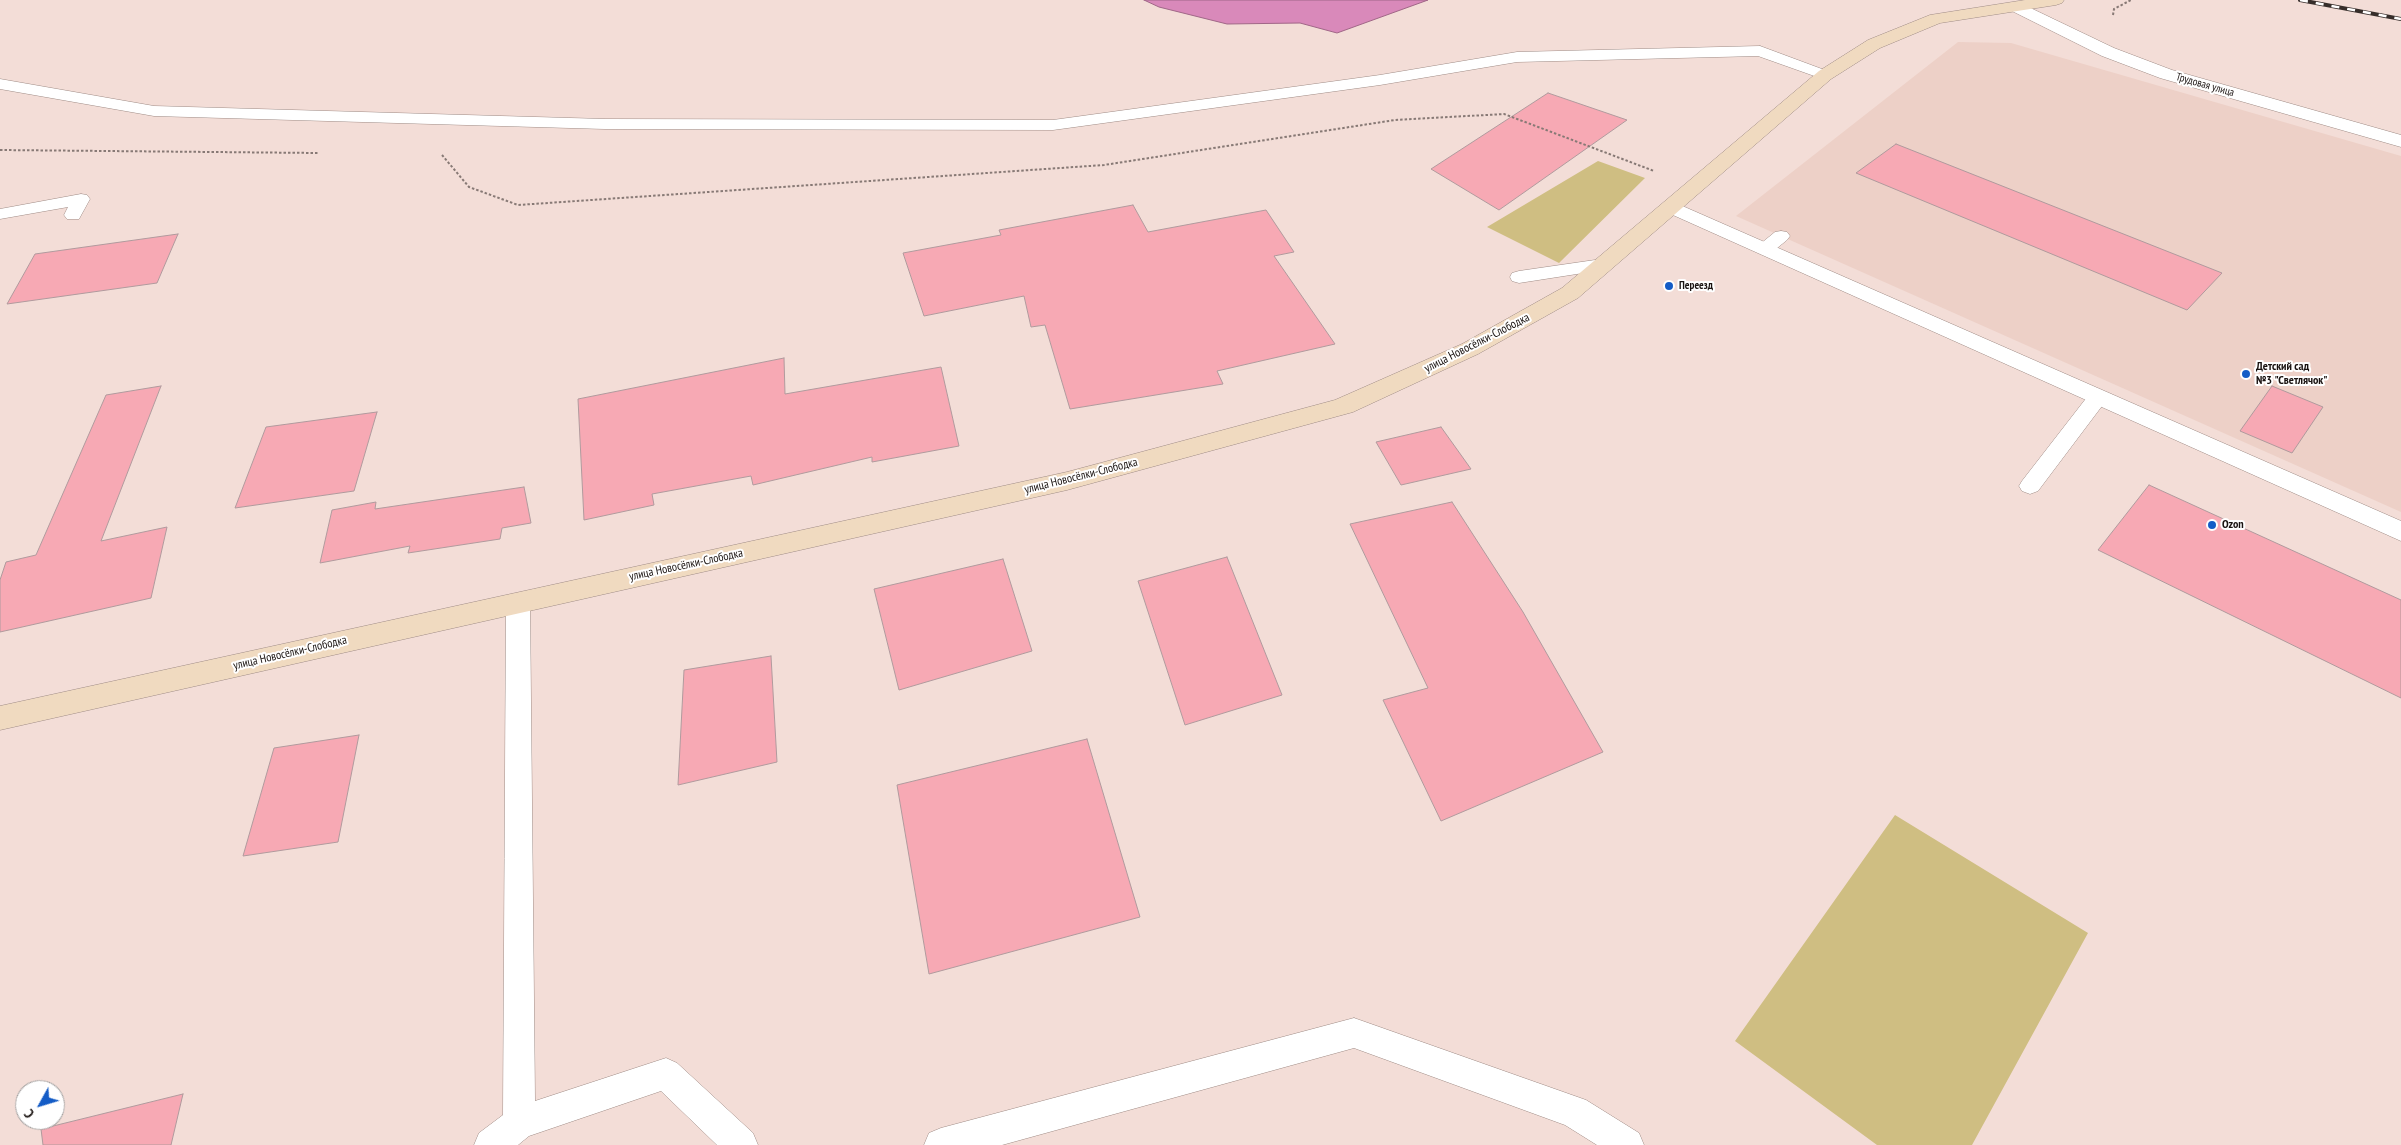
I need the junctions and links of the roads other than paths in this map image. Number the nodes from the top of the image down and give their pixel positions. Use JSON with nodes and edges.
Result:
{"nodes":[{"id":1,"x":2056,"y":0,"type":"edge"},
{"id":2,"x":2018,"y":7,"type":"junction"},
{"id":3,"x":1825,"y":75,"type":"junction"},
{"id":4,"x":0,"y":84,"type":"edge"},
{"id":5,"x":2401,"y":141,"type":"edge"},
{"id":6,"x":1671,"y":206,"type":"junction"},
{"id":7,"x":0,"y":214,"type":"edge"},
{"id":8,"x":73,"y":215,"type":"dead end"},
{"id":9,"x":1602,"y":265,"type":"junction"},
{"id":10,"x":1519,"y":276,"type":"dead end"},
{"id":11,"x":2098,"y":397,"type":"junction"},
{"id":12,"x":2030,"y":486,"type":"dead end"},
{"id":13,"x":2401,"y":532,"type":"edge"},
{"id":14,"x":518,"y":602,"type":"junction"},
{"id":15,"x":0,"y":718,"type":"edge"},
{"id":16,"x":519,"y":1123,"type":"junction"},
{"id":17,"x":491,"y":1145,"type":"edge"},
{"id":18,"x":741,"y":1145,"type":"edge"},
{"id":19,"x":941,"y":1145,"type":"edge"},
{"id":20,"x":1627,"y":1145,"type":"edge"}],
"edges":[{"from":1,"to":2,"type":"main road","name":"улица Новосёлки-Слободка"},
{"from":2,"to":3,"type":"main road","name":"улица Новосёлки-Слободка"},
{"from":2,"to":5,"type":"street","name":"Трудовая улица"},
{"from":3,"to":4,"type":"lane"},
{"from":3,"to":6,"type":"main road","name":"улица Новосёлки-Слободка"},
{"from":6,"to":9,"type":"main road","name":"улица Новосёлки-Слободка"},
{"from":6,"to":11,"type":"street"},
{"from":7,"to":8,"type":"lane"},
{"from":9,"to":10,"type":"lane"},
{"from":9,"to":14,"type":"main road","name":"улица Новосёлки-Слободка"},
{"from":11,"to":12,"type":"lane"},
{"from":11,"to":13,"type":"street"},
{"from":14,"to":15,"type":"main road","name":"улица Новосёлки-Слободка"},
{"from":14,"to":16,"type":"lane"},
{"from":16,"to":17,"type":"lane"},
{"from":16,"to":18,"type":"lane"},
{"from":19,"to":20,"type":"lane"}]}
